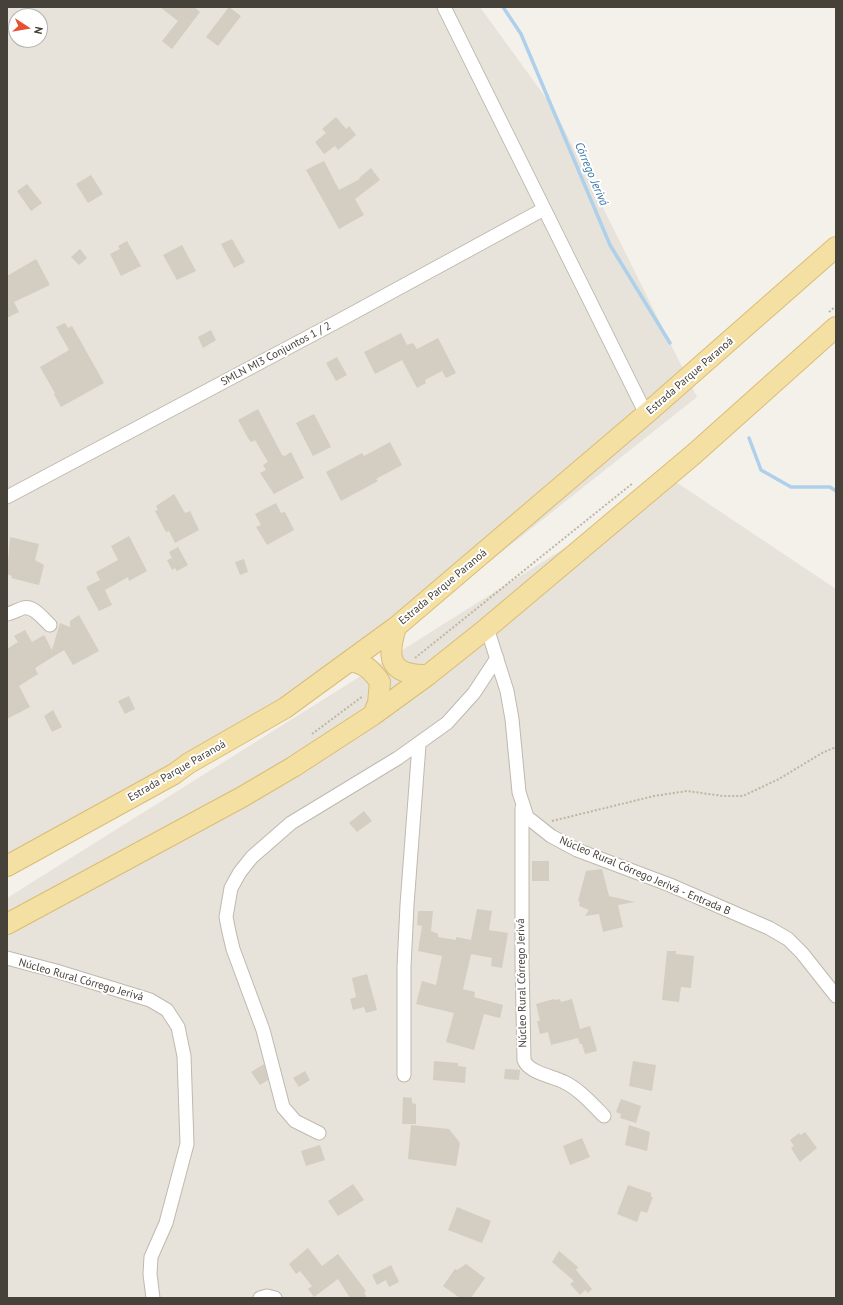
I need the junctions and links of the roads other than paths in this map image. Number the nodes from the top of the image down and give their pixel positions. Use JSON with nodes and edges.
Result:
{"nodes":[{"id":1,"x":444,"y":7,"type":"edge"},
{"id":2,"x":544,"y":209,"type":"junction"},
{"id":3,"x":836,"y":247,"type":"edge"},
{"id":4,"x":830,"y":322,"type":"edge"},
{"id":5,"x":646,"y":414,"type":"junction"},
{"id":6,"x":7,"y":497,"type":"edge"},
{"id":7,"x":7,"y":614,"type":"edge"},
{"id":8,"x":50,"y":625,"type":"dead end"},
{"id":9,"x":396,"y":627,"type":"junction"},
{"id":10,"x":487,"y":628,"type":"junction"},
{"id":11,"x":497,"y":658,"type":"junction"},
{"id":12,"x":351,"y":661,"type":"junction"},
{"id":13,"x":428,"y":675,"type":"junction"},
{"id":14,"x":373,"y":715,"type":"junction"},
{"id":15,"x":419,"y":744,"type":"junction"},
{"id":16,"x":522,"y":806,"type":"junction"},
{"id":17,"x":7,"y":866,"type":"edge"},
{"id":18,"x":7,"y":924,"type":"edge"},
{"id":19,"x":7,"y":958,"type":"edge"},
{"id":20,"x":836,"y":996,"type":"edge"},
{"id":21,"x":404,"y":1075,"type":"dead end"},
{"id":22,"x":604,"y":1116,"type":"dead end"},
{"id":23,"x":319,"y":1133,"type":"dead end"},
{"id":24,"x":152,"y":1298,"type":"edge"},
{"id":25,"x":260,"y":1298,"type":"edge"},
{"id":26,"x":275,"y":1298,"type":"edge"}],
"edges":[{"from":1,"to":2,"type":"street"},
{"from":2,"to":5,"type":"street"},
{"from":2,"to":6,"type":"street","name":"SMLN MI3 Conjuntos 1 / 2"},
{"from":3,"to":5,"type":"main road","name":"Estrada Parque Paranoá"},
{"from":4,"to":10,"type":"main road"},
{"from":5,"to":9,"type":"main road","name":"Estrada Parque Paranoá"},
{"from":7,"to":8,"type":"street"},
{"from":9,"to":12,"type":"main road","name":"Estrada Parque Paranoá"},
{"from":9,"to":13,"type":"main road"},
{"from":10,"to":11,"type":"street","name":"Núcleo Rural Córrego Jerivá - Entrada B"},
{"from":10,"to":13,"type":"main road"},
{"from":11,"to":15,"type":"street"},
{"from":11,"to":16,"type":"street","name":"Núcleo Rural Córrego Jerivá - Entrada B"},
{"from":12,"to":14,"type":"main road"},
{"from":12,"to":17,"type":"main road","name":"Estrada Parque Paranoá"},
{"from":13,"to":14,"type":"main road"},
{"from":14,"to":18,"type":"main road"},
{"from":15,"to":21,"type":"street"},
{"from":15,"to":23,"type":"street"},
{"from":16,"to":20,"type":"street","name":"Núcleo Rural Córrego Jerivá - Entrada B"},
{"from":16,"to":22,"type":"street","name":"Núcleo Rural Córrego Jerivá"},
{"from":19,"to":24,"type":"street","name":"Núcleo Rural Córrego Jerivá"},
{"from":25,"to":26,"type":"street"}]}
